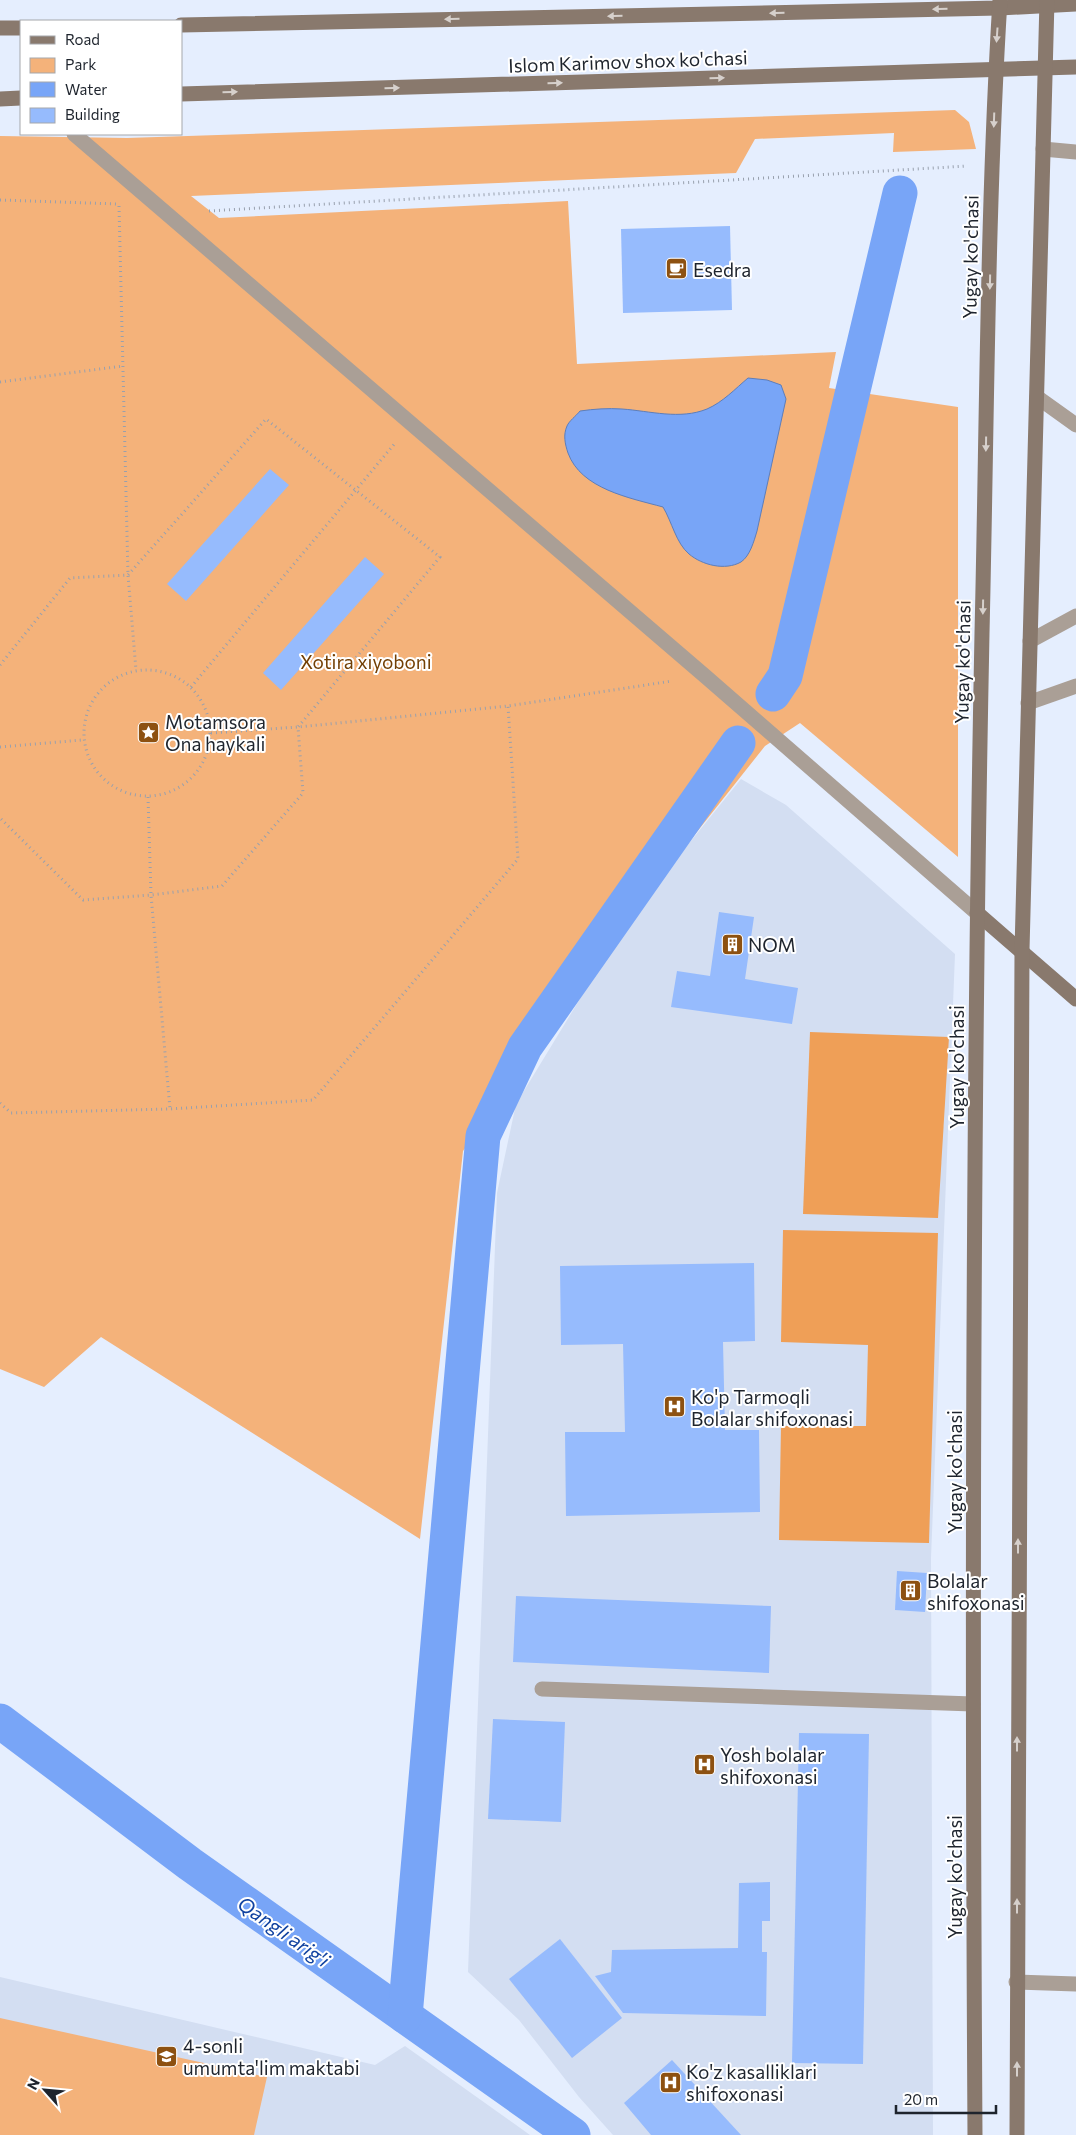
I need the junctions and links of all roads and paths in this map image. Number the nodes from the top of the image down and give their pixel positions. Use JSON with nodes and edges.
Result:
{"nodes":[{"id":1,"x":1047,"y":3,"type":"edge"},
{"id":2,"x":1000,"y":4,"type":"edge"},
{"id":3,"x":1076,"y":4,"type":"edge"},
{"id":4,"x":182,"y":25,"type":"edge"},
{"id":5,"x":0,"y":28,"type":"edge"},
{"id":6,"x":20,"y":28,"type":"edge"},
{"id":7,"x":1076,"y":67,"type":"edge"},
{"id":8,"x":1044,"y":69,"type":"junction"},
{"id":9,"x":995,"y":71,"type":"junction"},
{"id":10,"x":182,"y":94,"type":"edge"},
{"id":11,"x":20,"y":98,"type":"edge"},
{"id":12,"x":0,"y":99,"type":"edge"},
{"id":13,"x":75,"y":135,"type":"edge"},
{"id":14,"x":1043,"y":149,"type":"junction"},
{"id":15,"x":1076,"y":152,"type":"edge"},
{"id":16,"x":992,"y":164,"type":"junction"},
{"id":17,"x":118,"y":173,"type":"junction"},
{"id":18,"x":0,"y":200,"type":"edge"},
{"id":19,"x":119,"y":204,"type":"junction"},
{"id":20,"x":128,"y":204,"type":"dead end"},
{"id":21,"x":209,"y":210,"type":"dead end"},
{"id":22,"x":123,"y":366,"type":"junction"},
{"id":23,"x":0,"y":382,"type":"edge"},
{"id":24,"x":1037,"y":398,"type":"junction"},
{"id":25,"x":411,"y":424,"type":"junction"},
{"id":26,"x":1076,"y":425,"type":"edge"},
{"id":27,"x":355,"y":491,"type":"junction"},
{"id":28,"x":128,"y":575,"type":"junction"},
{"id":29,"x":1076,"y":616,"type":"edge"},
{"id":30,"x":1030,"y":640,"type":"junction"},
{"id":31,"x":0,"y":665,"type":"edge"},
{"id":32,"x":136,"y":670,"type":"junction"},
{"id":33,"x":705,"y":676,"type":"junction"},
{"id":34,"x":1076,"y":686,"type":"edge"},
{"id":35,"x":191,"y":687,"type":"junction"},
{"id":36,"x":1028,"y":703,"type":"junction"},
{"id":37,"x":508,"y":706,"type":"junction"},
{"id":38,"x":298,"y":727,"type":"junction"},
{"id":39,"x":211,"y":733,"type":"junction"},
{"id":40,"x":82,"y":740,"type":"junction"},
{"id":41,"x":0,"y":747,"type":"edge"},
{"id":42,"x":148,"y":797,"type":"junction"},
{"id":43,"x":0,"y":818,"type":"edge"},
{"id":44,"x":152,"y":895,"type":"junction"},
{"id":45,"x":977,"y":912,"type":"junction"},
{"id":46,"x":1022,"y":950,"type":"junction"},
{"id":47,"x":1076,"y":999,"type":"edge"},
{"id":48,"x":0,"y":1102,"type":"edge"},
{"id":49,"x":170,"y":1109,"type":"junction"},
{"id":50,"x":542,"y":1689,"type":"dead end"},
{"id":51,"x":973,"y":1704,"type":"junction"},
{"id":52,"x":1016,"y":1982,"type":"junction"},
{"id":53,"x":1076,"y":1984,"type":"edge"},
{"id":54,"x":975,"y":2135,"type":"edge"},
{"id":55,"x":1017,"y":2135,"type":"edge"}],
"edges":[{"from":1,"to":2,"type":"main road"},
{"from":1,"to":3,"type":"main road"},
{"from":1,"to":8,"type":"main road"},
{"from":2,"to":4,"type":"main road","one_way":true},
{"from":2,"to":9,"type":"main road","name":"Yugay ko'chasi","one_way":true},
{"from":5,"to":6,"type":"main road"},
{"from":7,"to":8,"type":"main road","name":"Islom Karimov shox ko'chasi"},
{"from":8,"to":9,"type":"main road","name":"Islom Karimov shox ko'chasi"},
{"from":8,"to":14,"type":"main road"},
{"from":10,"to":9,"type":"main road","name":"Islom Karimov shox ko'chasi","one_way":true},
{"from":9,"to":16,"type":"main road","name":"Yugay ko'chasi","one_way":true},
{"from":11,"to":12,"type":"main road"},
{"from":13,"to":17,"type":"street"},
{"from":14,"to":15,"type":"street"},
{"from":14,"to":24,"type":"main road"},
{"from":16,"to":21,"type":"path"},
{"from":16,"to":45,"type":"main road","name":"Yugay ko'chasi","one_way":true},
{"from":17,"to":19,"type":"path"},
{"from":17,"to":25,"type":"street"},
{"from":18,"to":19,"type":"path"},
{"from":19,"to":20,"type":"path"},
{"from":19,"to":22,"type":"path"},
{"from":22,"to":23,"type":"path"},
{"from":22,"to":28,"type":"path"},
{"from":24,"to":26,"type":"street"},
{"from":24,"to":30,"type":"main road"},
{"from":25,"to":27,"type":"path"},
{"from":25,"to":33,"type":"street"},
{"from":27,"to":28,"type":"path"},
{"from":27,"to":35,"type":"path"},
{"from":27,"to":38,"type":"path"},
{"from":28,"to":31,"type":"path"},
{"from":28,"to":32,"type":"path"},
{"from":29,"to":30,"type":"street"},
{"from":30,"to":36,"type":"main road"},
{"from":32,"to":35,"type":"path"},
{"from":32,"to":40,"type":"path"},
{"from":33,"to":37,"type":"path"},
{"from":33,"to":45,"type":"street"},
{"from":34,"to":36,"type":"street"},
{"from":35,"to":39,"type":"path"},
{"from":36,"to":46,"type":"main road"},
{"from":37,"to":38,"type":"path"},
{"from":37,"to":49,"type":"path"},
{"from":38,"to":39,"type":"path"},
{"from":38,"to":44,"type":"path"},
{"from":39,"to":42,"type":"path"},
{"from":40,"to":41,"type":"path"},
{"from":40,"to":42,"type":"path"},
{"from":42,"to":44,"type":"path"},
{"from":43,"to":44,"type":"path"},
{"from":44,"to":49,"type":"path"},
{"from":45,"to":46,"type":"main road"},
{"from":45,"to":51,"type":"main road","name":"Yugay ko'chasi"},
{"from":46,"to":47,"type":"main road"},
{"from":52,"to":46,"type":"main road","one_way":true},
{"from":48,"to":49,"type":"path"},
{"from":50,"to":51,"type":"street"},
{"from":51,"to":54,"type":"main road","name":"Yugay ko'chasi"},
{"from":52,"to":53,"type":"street"},
{"from":55,"to":52,"type":"main road","one_way":true}]}
